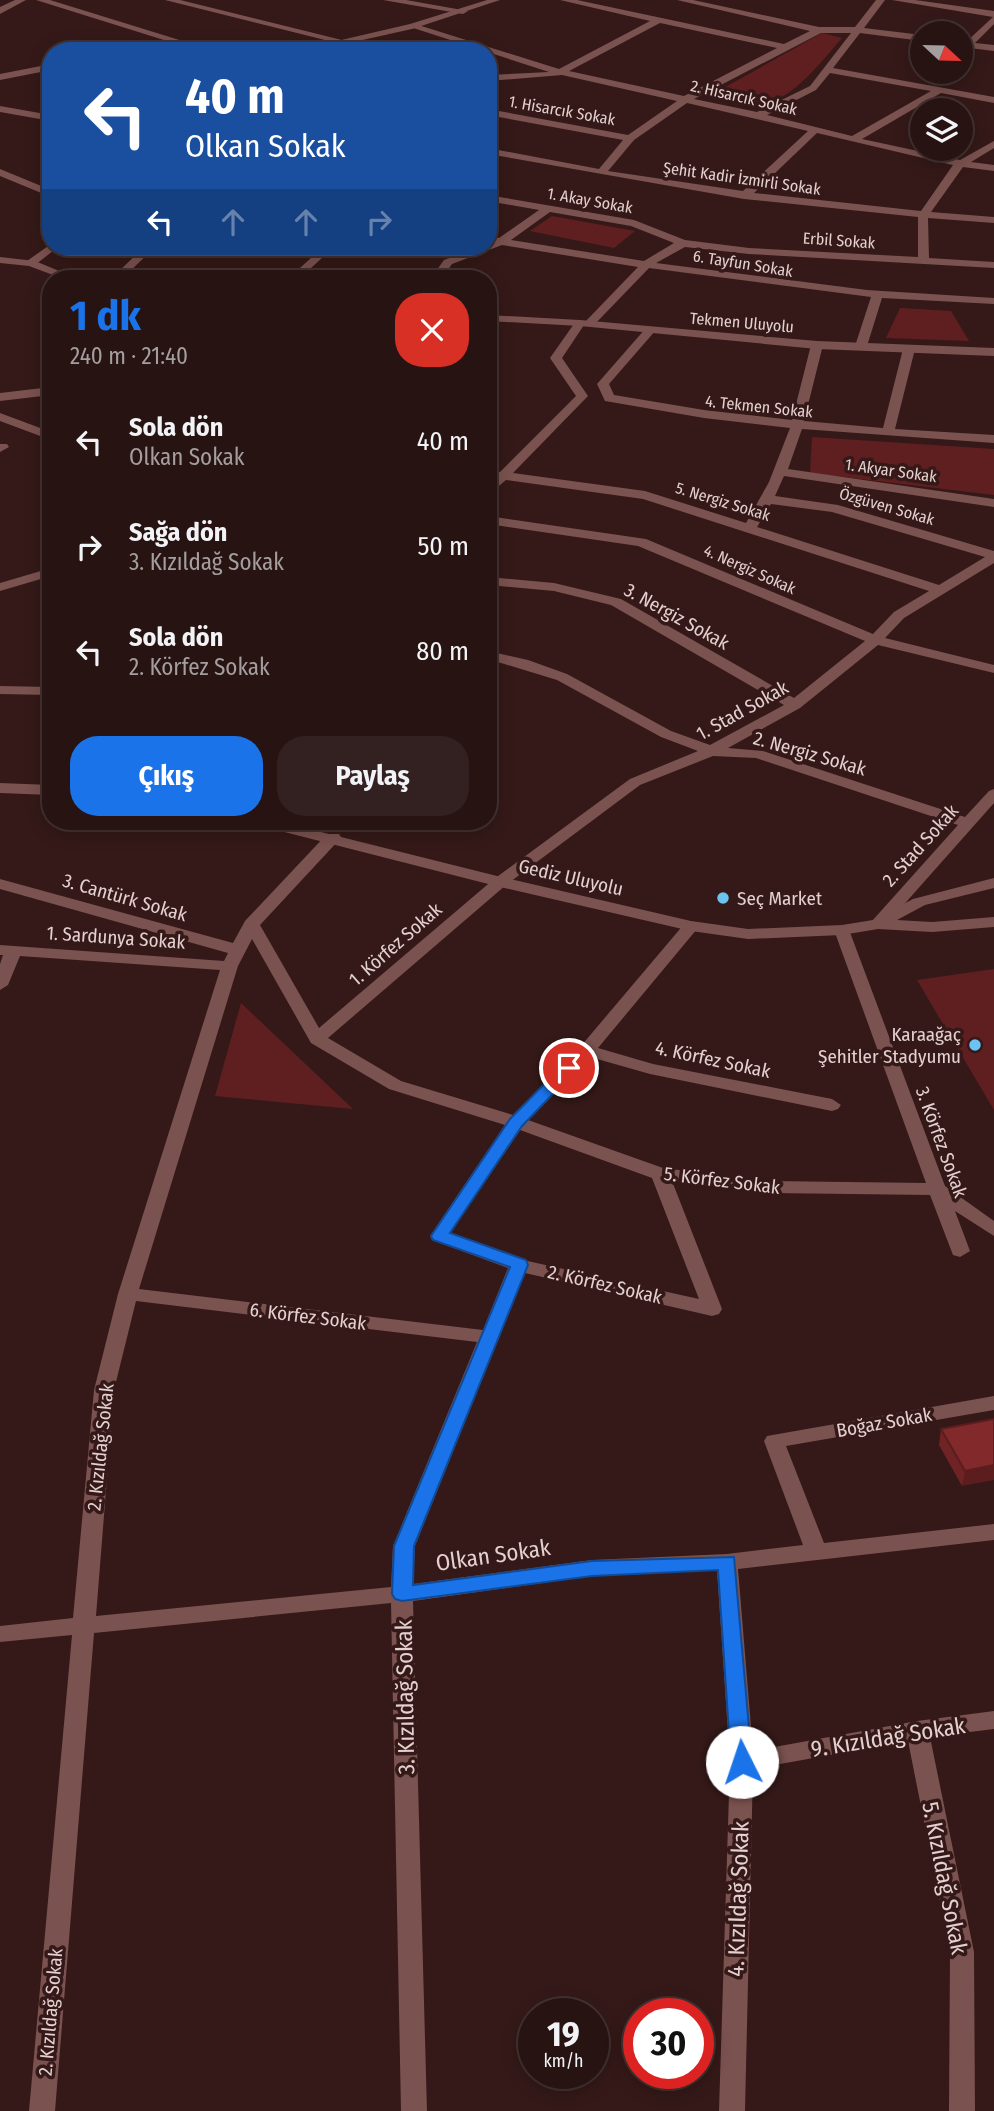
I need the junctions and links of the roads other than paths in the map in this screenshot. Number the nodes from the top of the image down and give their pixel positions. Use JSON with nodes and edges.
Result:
{"nodes":[{"id":1,"x":22,"y":0,"type":"edge"},
{"id":2,"x":40,"y":0,"type":"edge"},
{"id":3,"x":169,"y":0,"type":"edge"},
{"id":4,"x":387,"y":0,"type":"edge"},
{"id":5,"x":496,"y":0,"type":"edge"},
{"id":6,"x":564,"y":0,"type":"edge"},
{"id":7,"x":681,"y":0,"type":"edge"},
{"id":8,"x":881,"y":0,"type":"edge"},
{"id":9,"x":897,"y":0,"type":"edge"},
{"id":10,"x":0,"y":11,"type":"edge"},
{"id":11,"x":463,"y":11,"type":"junction"},
{"id":12,"x":994,"y":17,"type":"edge"},
{"id":13,"x":659,"y":20,"type":"junction"},
{"id":14,"x":412,"y":26,"type":"junction"},
{"id":15,"x":818,"y":30,"type":"junction"},
{"id":16,"x":858,"y":30,"type":"junction"},
{"id":17,"x":910,"y":36,"type":"edge"},
{"id":18,"x":973,"y":36,"type":"edge"},
{"id":19,"x":180,"y":42,"type":"edge"},
{"id":20,"x":345,"y":42,"type":"joint"},
{"id":21,"x":460,"y":42,"type":"edge"},
{"id":22,"x":973,"y":45,"type":"edge"},
{"id":23,"x":784,"y":47,"type":"junction"},
{"id":24,"x":994,"y":48,"type":"edge"},
{"id":25,"x":497,"y":54,"type":"edge"},
{"id":26,"x":42,"y":70,"type":"edge"},
{"id":27,"x":829,"y":70,"type":"junction"},
{"id":28,"x":556,"y":74,"type":"junction"},
{"id":29,"x":0,"y":77,"type":"edge"},
{"id":30,"x":497,"y":77,"type":"edge"},
{"id":31,"x":942,"y":89,"type":"junction"},
{"id":32,"x":686,"y":99,"type":"junction"},
{"id":33,"x":994,"y":100,"type":"edge"},
{"id":34,"x":0,"y":109,"type":"edge"},
{"id":35,"x":497,"y":115,"type":"edge"},
{"id":36,"x":42,"y":116,"type":"edge"},
{"id":37,"x":759,"y":116,"type":"junction"},
{"id":38,"x":815,"y":130,"type":"junction"},
{"id":39,"x":630,"y":138,"type":"junction"},
{"id":40,"x":853,"y":140,"type":"junction"},
{"id":41,"x":994,"y":144,"type":"edge"},
{"id":42,"x":497,"y":153,"type":"edge"},
{"id":43,"x":959,"y":165,"type":"junction"},
{"id":44,"x":994,"y":168,"type":"edge"},
{"id":45,"x":0,"y":172,"type":"edge"},
{"id":46,"x":601,"y":173,"type":"junction"},
{"id":47,"x":42,"y":190,"type":"edge"},
{"id":48,"x":744,"y":196,"type":"junction"},
{"id":49,"x":497,"y":200,"type":"edge"},
{"id":50,"x":548,"y":208,"type":"junction"},
{"id":51,"x":923,"y":215,"type":"junction"},
{"id":52,"x":994,"y":220,"type":"edge"},
{"id":53,"x":497,"y":241,"type":"edge"},
{"id":54,"x":502,"y":242,"type":"junction"},
{"id":55,"x":683,"y":243,"type":"junction"},
{"id":56,"x":497,"y":244,"type":"edge"},
{"id":57,"x":42,"y":255,"type":"edge"},
{"id":58,"x":140,"y":256,"type":"edge"},
{"id":59,"x":319,"y":256,"type":"edge"},
{"id":60,"x":464,"y":256,"type":"edge"},
{"id":61,"x":0,"y":260,"type":"edge"},
{"id":62,"x":924,"y":261,"type":"junction"},
{"id":63,"x":31,"y":263,"type":"junction"},
{"id":64,"x":648,"y":263,"type":"junction"},
{"id":65,"x":994,"y":265,"type":"edge"},
{"id":66,"x":49,"y":270,"type":"edge"},
{"id":67,"x":126,"y":270,"type":"edge"},
{"id":68,"x":303,"y":270,"type":"edge"},
{"id":69,"x":442,"y":270,"type":"edge"},
{"id":70,"x":877,"y":295,"type":"junction"},
{"id":71,"x":994,"y":301,"type":"edge"},
{"id":72,"x":497,"y":318,"type":"edge"},
{"id":73,"x":585,"y":323,"type":"junction"},
{"id":74,"x":650,"y":330,"type":"junction"},
{"id":75,"x":817,"y":345,"type":"junction"},
{"id":76,"x":861,"y":346,"type":"junction"},
{"id":77,"x":909,"y":349,"type":"junction"},
{"id":78,"x":994,"y":352,"type":"edge"},
{"id":79,"x":42,"y":392,"type":"edge"},
{"id":80,"x":0,"y":397,"type":"edge"},
{"id":81,"x":0,"y":417,"type":"edge"},
{"id":82,"x":798,"y":427,"type":"junction"},
{"id":83,"x":888,"y":432,"type":"junction"},
{"id":84,"x":42,"y":433,"type":"edge"},
{"id":85,"x":994,"y":439,"type":"edge"},
{"id":86,"x":783,"y":472,"type":"junction"},
{"id":87,"x":497,"y":476,"type":"edge"},
{"id":88,"x":503,"y":477,"type":"junction"},
{"id":89,"x":497,"y":483,"type":"edge"},
{"id":90,"x":768,"y":499,"type":"junction"},
{"id":91,"x":994,"y":503,"type":"edge"},
{"id":92,"x":497,"y":521,"type":"edge"},
{"id":93,"x":750,"y":527,"type":"junction"},
{"id":94,"x":994,"y":556,"type":"edge"},
{"id":95,"x":42,"y":575,"type":"edge"},
{"id":96,"x":497,"y":582,"type":"edge"},
{"id":97,"x":0,"y":587,"type":"edge"},
{"id":98,"x":940,"y":590,"type":"junction"},
{"id":99,"x":875,"y":640,"type":"junction"},
{"id":100,"x":497,"y":657,"type":"edge"},
{"id":101,"x":994,"y":669,"type":"edge"},
{"id":102,"x":0,"y":690,"type":"edge"},
{"id":103,"x":42,"y":691,"type":"edge"},
{"id":104,"x":795,"y":705,"type":"junction"},
{"id":105,"x":711,"y":751,"type":"junction"},
{"id":106,"x":0,"y":788,"type":"edge"},
{"id":107,"x":42,"y":790,"type":"edge"},
{"id":108,"x":994,"y":794,"type":"edge"},
{"id":109,"x":968,"y":823,"type":"junction"},
{"id":110,"x":308,"y":830,"type":"edge"},
{"id":111,"x":333,"y":837,"type":"junction"},
{"id":112,"x":500,"y":882,"type":"junction"},
{"id":113,"x":994,"y":883,"type":"edge"},
{"id":114,"x":0,"y":884,"type":"edge"},
{"id":115,"x":994,"y":922,"type":"edge"},
{"id":116,"x":251,"y":924,"type":"junction"},
{"id":117,"x":878,"y":924,"type":"junction"},
{"id":118,"x":691,"y":926,"type":"junction"},
{"id":119,"x":842,"y":930,"type":"junction"},
{"id":120,"x":7,"y":951,"type":"edge"},
{"id":121,"x":234,"y":958,"type":"junction"},
{"id":122,"x":0,"y":985,"type":"edge"},
{"id":123,"x":317,"y":1039,"type":"junction"},
{"id":124,"x":587,"y":1050,"type":"junction"},
{"id":125,"x":832,"y":1105,"type":"dead end"},
{"id":126,"x":516,"y":1122,"type":"junction"},
{"id":127,"x":660,"y":1174,"type":"junction"},
{"id":128,"x":937,"y":1189,"type":"junction"},
{"id":129,"x":994,"y":1230,"type":"edge"},
{"id":130,"x":960,"y":1251,"type":"dead end"},
{"id":131,"x":519,"y":1265,"type":"junction"},
{"id":132,"x":128,"y":1294,"type":"junction"},
{"id":133,"x":488,"y":1337,"type":"junction"},
{"id":134,"x":994,"y":1403,"type":"edge"},
{"id":135,"x":994,"y":1532,"type":"edge"},
{"id":136,"x":817,"y":1553,"type":"junction"},
{"id":137,"x":727,"y":1562,"type":"junction"},
{"id":138,"x":402,"y":1594,"type":"junction"},
{"id":139,"x":83,"y":1628,"type":"junction"},
{"id":140,"x":0,"y":1634,"type":"edge"},
{"id":141,"x":994,"y":1720,"type":"edge"},
{"id":142,"x":917,"y":1730,"type":"junction"},
{"id":143,"x":742,"y":1762,"type":"junction"},
{"id":144,"x":42,"y":2111,"type":"edge"},
{"id":145,"x":414,"y":2111,"type":"edge"},
{"id":146,"x":732,"y":2111,"type":"edge"},
{"id":147,"x":962,"y":2111,"type":"edge"}],
"edges":[{"from":1,"to":10,"type":"street"},
{"from":2,"to":19,"type":"street"},
{"from":3,"to":20,"type":"street"},
{"from":4,"to":11,"type":"street"},
{"from":5,"to":11,"type":"street"},
{"from":6,"to":13,"type":"street"},
{"from":7,"to":15,"type":"street"},
{"from":8,"to":16,"type":"street"},
{"from":9,"to":12,"type":"street"},
{"from":11,"to":14,"type":"street"},
{"from":12,"to":18,"type":"street"},
{"from":13,"to":23,"type":"street"},
{"from":13,"to":28,"type":"street"},
{"from":14,"to":20,"type":"street"},
{"from":14,"to":21,"type":"street","name":"2. Hisarcık Sokak"},
{"from":15,"to":16,"type":"street"},
{"from":15,"to":23,"type":"street"},
{"from":16,"to":17,"type":"street"},
{"from":16,"to":27,"type":"street"},
{"from":22,"to":24,"type":"street"},
{"from":23,"to":32,"type":"street"},
{"from":25,"to":28,"type":"street","name":"2. Hisarcık Sokak"},
{"from":26,"to":29,"type":"street"},
{"from":27,"to":31,"type":"street"},
{"from":27,"to":37,"type":"street"},
{"from":28,"to":30,"type":"street"},
{"from":28,"to":32,"type":"street","name":"2. Hisarcık Sokak"},
{"from":31,"to":33,"type":"street"},
{"from":31,"to":40,"type":"street"},
{"from":32,"to":37,"type":"street","name":"2. Hisarcık Sokak"},
{"from":32,"to":39,"type":"street"},
{"from":34,"to":36,"type":"street"},
{"from":35,"to":39,"type":"street","name":"1. Hisarcık Sokak"},
{"from":37,"to":38,"type":"street","name":"2. Hisarcık Sokak"},
{"from":38,"to":40,"type":"street","name":"2. Hisarcık Sokak"},
{"from":38,"to":48,"type":"street"},
{"from":39,"to":46,"type":"street"},
{"from":40,"to":43,"type":"street","name":"2. Hisarcık Sokak"},
{"from":41,"to":43,"type":"street"},
{"from":42,"to":46,"type":"street","name":"Şehit Kadir İzmirli Sokak"},
{"from":43,"to":44,"type":"street","name":"2. Hisarcık Sokak"},
{"from":43,"to":51,"type":"street"},
{"from":45,"to":47,"type":"street"},
{"from":46,"to":48,"type":"street","name":"Şehit Kadir İzmirli Sokak"},
{"from":48,"to":51,"type":"street","name":"Şehit Kadir İzmirli Sokak"},
{"from":49,"to":50,"type":"street","name":"1. Akay Sokak"},
{"from":50,"to":54,"type":"street"},
{"from":50,"to":55,"type":"street","name":"1. Akay Sokak"},
{"from":51,"to":52,"type":"street","name":"Şehit Kadir İzmirli Sokak"},
{"from":51,"to":62,"type":"street"},
{"from":53,"to":54,"type":"street","name":"6. Tayfun Sokak"},
{"from":54,"to":56,"type":"street"},
{"from":54,"to":64,"type":"street","name":"6. Tayfun Sokak"},
{"from":55,"to":62,"type":"street","name":"Erbil Sokak"},
{"from":55,"to":64,"type":"street"},
{"from":57,"to":63,"type":"street"},
{"from":58,"to":67,"type":"street"},
{"from":59,"to":68,"type":"street"},
{"from":60,"to":69,"type":"street"},
{"from":61,"to":63,"type":"street"},
{"from":62,"to":65,"type":"street","name":"Erbil Sokak"},
{"from":63,"to":66,"type":"street"},
{"from":64,"to":70,"type":"street","name":"6. Tayfun Sokak"},
{"from":64,"to":73,"type":"street"},
{"from":70,"to":71,"type":"street","name":"6. Tayfun Sokak"},
{"from":70,"to":76,"type":"street"},
{"from":72,"to":73,"type":"street","name":"Tekmen Uluyolu"},
{"from":73,"to":74,"type":"street","name":"Tekmen Uluyolu"},
{"from":73,"to":88,"type":"street"},
{"from":74,"to":75,"type":"street","name":"Tekmen Uluyolu"},
{"from":74,"to":82,"type":"street","name":"4. Tekmen Sokak"},
{"from":75,"to":76,"type":"street","name":"Tekmen Uluyolu"},
{"from":75,"to":82,"type":"street"},
{"from":76,"to":77,"type":"street","name":"Tekmen Uluyolu"},
{"from":77,"to":78,"type":"street","name":"Tekmen Uluyolu"},
{"from":77,"to":83,"type":"street"},
{"from":79,"to":80,"type":"street"},
{"from":81,"to":84,"type":"street"},
{"from":82,"to":83,"type":"street","name":"4. Tekmen Sokak"},
{"from":82,"to":86,"type":"street"},
{"from":83,"to":85,"type":"street","name":"4. Tekmen Sokak"},
{"from":86,"to":90,"type":"street"},
{"from":86,"to":91,"type":"street","name":"1. Akyar Sokak"},
{"from":87,"to":88,"type":"street","name":"5. Nergiz Sokak"},
{"from":88,"to":89,"type":"street"},
{"from":88,"to":93,"type":"street","name":"5. Nergiz Sokak"},
{"from":90,"to":93,"type":"street"},
{"from":90,"to":94,"type":"street","name":"Özgüven Sokak"},
{"from":92,"to":99,"type":"street","name":"4. Nergiz Sokak"},
{"from":93,"to":98,"type":"street","name":"5. Nergiz Sokak"},
{"from":94,"to":98,"type":"street","name":"1. Stad Sokak"},
{"from":95,"to":97,"type":"street"},
{"from":96,"to":104,"type":"street","name":"3. Nergiz Sokak"},
{"from":98,"to":99,"type":"street","name":"1. Stad Sokak"},
{"from":99,"to":101,"type":"street","name":"4. Nergiz Sokak"},
{"from":99,"to":104,"type":"street","name":"1. Stad Sokak"},
{"from":100,"to":105,"type":"street","name":"2. Nergiz Sokak"},
{"from":102,"to":103,"type":"street"},
{"from":104,"to":105,"type":"street","name":"1. Stad Sokak"},
{"from":105,"to":109,"type":"street","name":"2. Nergiz Sokak"},
{"from":105,"to":112,"type":"street","name":"1. Stad Sokak"},
{"from":106,"to":107,"type":"street"},
{"from":108,"to":109,"type":"street","name":"2. Stad Sokak"},
{"from":109,"to":117,"type":"street","name":"2. Stad Sokak"},
{"from":110,"to":111,"type":"street","name":"Gediz Uluyolu"},
{"from":111,"to":112,"type":"street","name":"Gediz Uluyolu"},
{"from":111,"to":116,"type":"street","name":"2. Kızıldağ Sokak"},
{"from":112,"to":118,"type":"street","name":"Gediz Uluyolu"},
{"from":112,"to":123,"type":"street","name":"1. Körfez Sokak"},
{"from":113,"to":117,"type":"street","name":"Gediz Uluyolu"},
{"from":114,"to":121,"type":"street","name":"3. Cantürk Sokak"},
{"from":115,"to":117,"type":"street","name":"Gediz Uluyolu"},
{"from":116,"to":121,"type":"street","name":"2. Kızıldağ Sokak"},
{"from":116,"to":123,"type":"street"},
{"from":117,"to":119,"type":"street","name":"Gediz Uluyolu"},
{"from":118,"to":119,"type":"street","name":"Gediz Uluyolu"},
{"from":118,"to":124,"type":"street","name":"2. Körfez Sokak"},
{"from":119,"to":128,"type":"street","name":"3. Körfez Sokak"},
{"from":120,"to":121,"type":"street","name":"1. Sardunya Sokak"},
{"from":120,"to":122,"type":"street"},
{"from":121,"to":132,"type":"street","name":"2. Kızıldağ Sokak"},
{"from":123,"to":126,"type":"street","name":"5. Körfez Sokak"},
{"from":124,"to":125,"type":"street","name":"4. Körfez Sokak"},
{"from":124,"to":126,"type":"street","name":"2. Körfez Sokak"},
{"from":126,"to":127,"type":"street","name":"5. Körfez Sokak"},
{"from":126,"to":131,"type":"street","name":"2. Körfez Sokak"},
{"from":127,"to":128,"type":"street","name":"5. Körfez Sokak"},
{"from":127,"to":131,"type":"street","name":"2. Körfez Sokak"},
{"from":128,"to":129,"type":"street"},
{"from":128,"to":130,"type":"street","name":"3. Körfez Sokak"},
{"from":131,"to":133,"type":"street","name":"3. Kızıldağ Sokak"},
{"from":132,"to":133,"type":"street","name":"6. Körfez Sokak"},
{"from":132,"to":139,"type":"street","name":"2. Kızıldağ Sokak"},
{"from":133,"to":138,"type":"street","name":"3. Kızıldağ Sokak"},
{"from":134,"to":136,"type":"street","name":"Boğaz Sokak"},
{"from":135,"to":136,"type":"street","name":"Olkan Sokak"},
{"from":136,"to":137,"type":"street","name":"Olkan Sokak"},
{"from":137,"to":138,"type":"street","name":"Olkan Sokak"},
{"from":137,"to":143,"type":"street","name":"4. Kızıldağ Sokak"},
{"from":138,"to":139,"type":"street","name":"Olkan Sokak"},
{"from":138,"to":145,"type":"street","name":"3. Kızıldağ Sokak"},
{"from":139,"to":140,"type":"street","name":"Olkan Sokak"},
{"from":139,"to":144,"type":"street","name":"2. Kızıldağ Sokak"},
{"from":141,"to":142,"type":"street","name":"9. Kızıldağ Sokak"},
{"from":142,"to":143,"type":"street","name":"9. Kızıldağ Sokak"},
{"from":142,"to":147,"type":"street","name":"5. Kızıldağ Sokak"},
{"from":143,"to":146,"type":"street","name":"4. Kızıldağ Sokak"}]}
